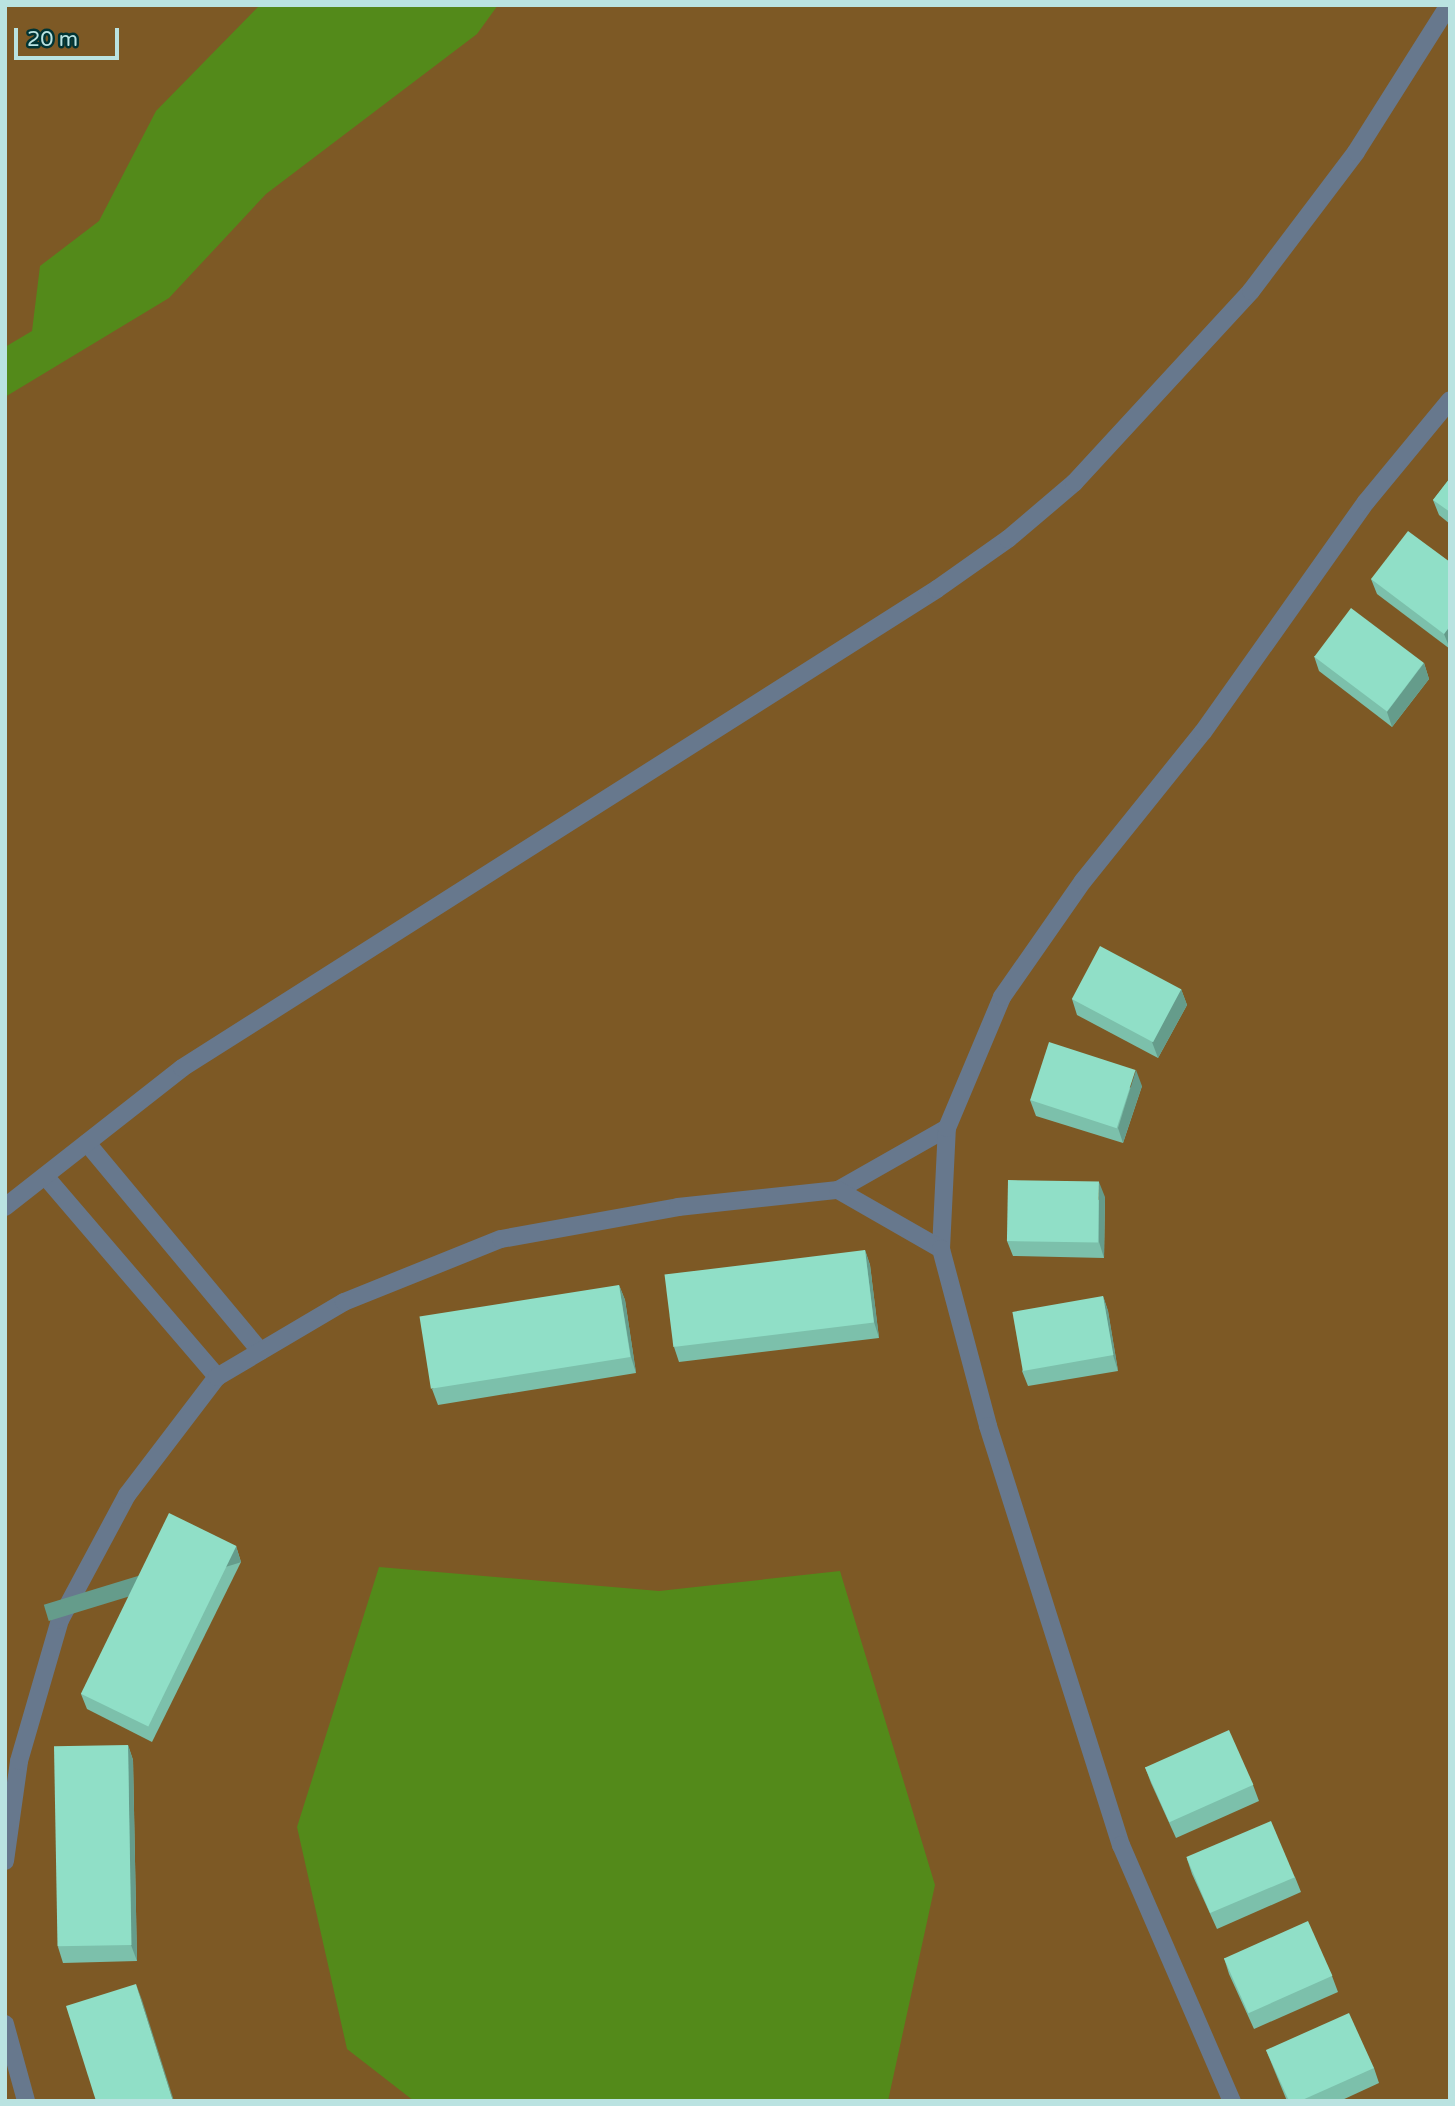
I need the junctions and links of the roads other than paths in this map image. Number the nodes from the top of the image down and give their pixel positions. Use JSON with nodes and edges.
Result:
{"nodes":[{"id":1,"x":1449,"y":5,"type":"edge"},
{"id":2,"x":1450,"y":400,"type":"edge"},
{"id":3,"x":947,"y":1128,"type":"junction"},
{"id":4,"x":87,"y":1143,"type":"junction"},
{"id":5,"x":44,"y":1176,"type":"junction"},
{"id":6,"x":838,"y":1190,"type":"junction"},
{"id":7,"x":5,"y":1207,"type":"edge"},
{"id":8,"x":941,"y":1249,"type":"junction"},
{"id":9,"x":260,"y":1352,"type":"junction"},
{"id":10,"x":217,"y":1377,"type":"junction"},
{"id":11,"x":5,"y":1861,"type":"edge"},
{"id":12,"x":5,"y":2024,"type":"edge"},
{"id":13,"x":26,"y":2101,"type":"edge"},
{"id":14,"x":1232,"y":2101,"type":"edge"}],
"edges":[{"from":1,"to":4,"type":"street"},
{"from":2,"to":3,"type":"street"},
{"from":3,"to":6,"type":"street"},
{"from":3,"to":8,"type":"street"},
{"from":4,"to":5,"type":"street"},
{"from":4,"to":9,"type":"street"},
{"from":5,"to":7,"type":"street"},
{"from":5,"to":10,"type":"street"},
{"from":6,"to":8,"type":"street"},
{"from":6,"to":9,"type":"street"},
{"from":8,"to":14,"type":"street"},
{"from":9,"to":10,"type":"street"},
{"from":10,"to":11,"type":"street"},
{"from":12,"to":13,"type":"street"}]}
